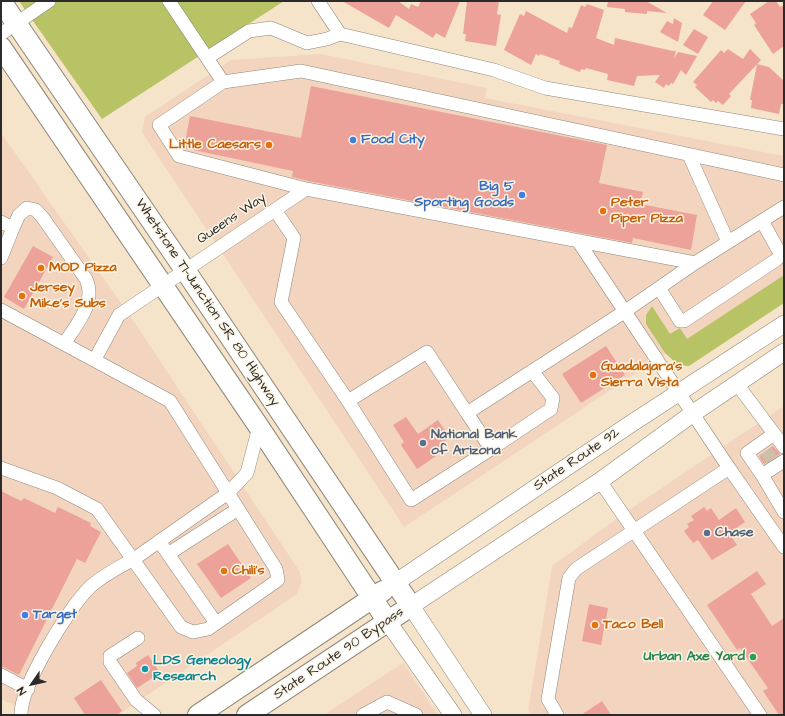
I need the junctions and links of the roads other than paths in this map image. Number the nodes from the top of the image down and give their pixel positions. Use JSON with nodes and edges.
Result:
{"nodes":[{"id":1,"x":1,"y":1,"type":"edge"},
{"id":2,"x":49,"y":1,"type":"edge"},
{"id":3,"x":169,"y":1,"type":"edge"},
{"id":4,"x":318,"y":1,"type":"edge"},
{"id":5,"x":9,"y":29,"type":"edge"},
{"id":6,"x":340,"y":34,"type":"junction"},
{"id":7,"x":1,"y":47,"type":"edge"},
{"id":8,"x":207,"y":58,"type":"junction"},
{"id":9,"x":223,"y":82,"type":"junction"},
{"id":10,"x":784,"y":129,"type":"edge"},
{"id":11,"x":689,"y":154,"type":"junction"},
{"id":12,"x":784,"y":175,"type":"edge"},
{"id":13,"x":306,"y":189,"type":"junction"},
{"id":14,"x":784,"y":207,"type":"edge"},
{"id":15,"x":275,"y":210,"type":"junction"},
{"id":16,"x":762,"y":221,"type":"junction"},
{"id":17,"x":1,"y":222,"type":"edge"},
{"id":18,"x":13,"y":228,"type":"junction"},
{"id":19,"x":578,"y":241,"type":"junction"},
{"id":20,"x":728,"y":242,"type":"junction"},
{"id":21,"x":1,"y":258,"type":"edge"},
{"id":22,"x":695,"y":263,"type":"junction"},
{"id":23,"x":185,"y":270,"type":"junction"},
{"id":24,"x":162,"y":286,"type":"junction"},
{"id":25,"x":659,"y":288,"type":"junction"},
{"id":26,"x":1,"y":310,"type":"edge"},
{"id":27,"x":624,"y":312,"type":"junction"},
{"id":28,"x":784,"y":324,"type":"edge"},
{"id":29,"x":64,"y":344,"type":"junction"},
{"id":30,"x":784,"y":352,"type":"edge"},
{"id":31,"x":94,"y":359,"type":"junction"},
{"id":32,"x":532,"y":371,"type":"junction"},
{"id":33,"x":737,"y":384,"type":"junction"},
{"id":34,"x":678,"y":393,"type":"junction"},
{"id":35,"x":348,"y":401,"type":"junction"},
{"id":36,"x":467,"y":413,"type":"junction"},
{"id":37,"x":692,"y":414,"type":"junction"},
{"id":38,"x":259,"y":427,"type":"junction"},
{"id":39,"x":774,"y":434,"type":"junction"},
{"id":40,"x":784,"y":447,"type":"edge"},
{"id":41,"x":490,"y":449,"type":"junction"},
{"id":42,"x":772,"y":456,"type":"edge"},
{"id":43,"x":1,"y":468,"type":"edge"},
{"id":44,"x":729,"y":468,"type":"junction"},
{"id":45,"x":762,"y":475,"type":"junction"},
{"id":46,"x":600,"y":481,"type":"junction"},
{"id":47,"x":228,"y":493,"type":"junction"},
{"id":48,"x":238,"y":509,"type":"junction"},
{"id":49,"x":784,"y":512,"type":"edge"},
{"id":50,"x":634,"y":529,"type":"junction"},
{"id":51,"x":159,"y":541,"type":"junction"},
{"id":52,"x":784,"y":547,"type":"edge"},
{"id":53,"x":168,"y":554,"type":"junction"},
{"id":54,"x":134,"y":559,"type":"junction"},
{"id":55,"x":395,"y":583,"type":"junction"},
{"id":56,"x":372,"y":598,"type":"junction"},
{"id":57,"x":411,"y":606,"type":"junction"},
{"id":58,"x":388,"y":622,"type":"junction"},
{"id":59,"x":216,"y":623,"type":"junction"},
{"id":60,"x":138,"y":638,"type":"dead end"},
{"id":61,"x":1,"y":675,"type":"edge"},
{"id":62,"x":28,"y":689,"type":"junction"},
{"id":63,"x":21,"y":715,"type":"edge"},
{"id":64,"x":154,"y":715,"type":"edge"},
{"id":65,"x":198,"y":715,"type":"edge"},
{"id":66,"x":247,"y":715,"type":"edge"},
{"id":67,"x":363,"y":715,"type":"edge"},
{"id":68,"x":416,"y":715,"type":"edge"},
{"id":69,"x":453,"y":715,"type":"edge"},
{"id":70,"x":483,"y":715,"type":"edge"},
{"id":71,"x":557,"y":715,"type":"edge"},
{"id":72,"x":760,"y":715,"type":"edge"}],
"edges":[{"from":1,"to":5,"type":"highway","name":"Whetstone TI-Junction SR 80 Highway"},
{"from":2,"to":5,"type":"street"},
{"from":3,"to":8,"type":"street"},
{"from":4,"to":6,"type":"street"},
{"from":5,"to":23,"type":"highway","name":"Whetstone TI-Junction SR 80 Highway"},
{"from":6,"to":8,"type":"street"},
{"from":6,"to":10,"type":"street"},
{"from":7,"to":24,"type":"highway","name":"Whetstone TI-Junction SR 80 Highway"},
{"from":8,"to":9,"type":"street"},
{"from":9,"to":11,"type":"street"},
{"from":9,"to":13,"type":"street"},
{"from":11,"to":12,"type":"street"},
{"from":11,"to":20,"type":"street"},
{"from":13,"to":15,"type":"street","name":"Queens Way"},
{"from":13,"to":19,"type":"street"},
{"from":14,"to":16,"type":"street"},
{"from":15,"to":23,"type":"street","name":"Queens Way"},
{"from":15,"to":35,"type":"street"},
{"from":16,"to":20,"type":"street"},
{"from":16,"to":25,"type":"street"},
{"from":17,"to":18,"type":"street"},
{"from":18,"to":21,"type":"street"},
{"from":18,"to":29,"type":"street"},
{"from":19,"to":22,"type":"street"},
{"from":19,"to":27,"type":"street"},
{"from":20,"to":22,"type":"street"},
{"from":22,"to":25,"type":"street"},
{"from":23,"to":24,"type":"street","name":"Queens Way"},
{"from":23,"to":55,"type":"highway","name":"Whetstone TI-Junction SR 80 Highway"},
{"from":24,"to":31,"type":"street","name":"Queens Way"},
{"from":24,"to":38,"type":"highway","name":"Whetstone TI-Junction SR 80 Highway"},
{"from":25,"to":27,"type":"street"},
{"from":26,"to":29,"type":"street"},
{"from":27,"to":32,"type":"street"},
{"from":27,"to":34,"type":"street"},
{"from":28,"to":34,"type":"main road","name":"State Route 92"},
{"from":29,"to":31,"type":"street"},
{"from":30,"to":33,"type":"main road","name":"State Route 92"},
{"from":31,"to":47,"type":"street"},
{"from":32,"to":36,"type":"street"},
{"from":32,"to":41,"type":"street"},
{"from":33,"to":37,"type":"main road","name":"State Route 92"},
{"from":33,"to":39,"type":"street"},
{"from":34,"to":37,"type":"street"},
{"from":34,"to":55,"type":"main road","name":"State Route 92"},
{"from":35,"to":36,"type":"street"},
{"from":35,"to":41,"type":"street"},
{"from":36,"to":41,"type":"street"},
{"from":37,"to":44,"type":"street"},
{"from":37,"to":46,"type":"main road","name":"State Route 92"},
{"from":38,"to":47,"type":"street"},
{"from":38,"to":56,"type":"highway","name":"Whetstone TI-Junction SR 80 Highway"},
{"from":39,"to":40,"type":"street"},
{"from":39,"to":42,"type":"street"},
{"from":42,"to":45,"type":"street"},
{"from":42,"to":45,"type":"street"},
{"from":43,"to":54,"type":"street"},
{"from":44,"to":50,"type":"street"},
{"from":44,"to":52,"type":"street"},
{"from":45,"to":49,"type":"street"},
{"from":46,"to":50,"type":"street"},
{"from":46,"to":57,"type":"main road","name":"State Route 92"},
{"from":47,"to":48,"type":"street"},
{"from":47,"to":51,"type":"street"},
{"from":48,"to":53,"type":"street"},
{"from":48,"to":59,"type":"street"},
{"from":50,"to":71,"type":"street"},
{"from":50,"to":72,"type":"street"},
{"from":51,"to":53,"type":"street"},
{"from":51,"to":54,"type":"street"},
{"from":53,"to":59,"type":"street"},
{"from":54,"to":59,"type":"street"},
{"from":54,"to":62,"type":"street"},
{"from":55,"to":56,"type":"highway","name":"State Route 92"},
{"from":55,"to":57,"type":"highway","name":"Whetstone TI-Junction SR 80 Highway"},
{"from":56,"to":58,"type":"highway","name":"Whetstone TI-Junction SR 80 Highway"},
{"from":56,"to":65,"type":"highway","name":"State Route 90 Bypass"},
{"from":57,"to":58,"type":"highway","name":"State Route 90 Bypass"},
{"from":57,"to":70,"type":"main road"},
{"from":58,"to":66,"type":"highway","name":"State Route 90 Bypass"},
{"from":58,"to":69,"type":"main road"},
{"from":60,"to":64,"type":"street"},
{"from":61,"to":62,"type":"street"},
{"from":62,"to":63,"type":"street"},
{"from":67,"to":68,"type":"street"}]}
